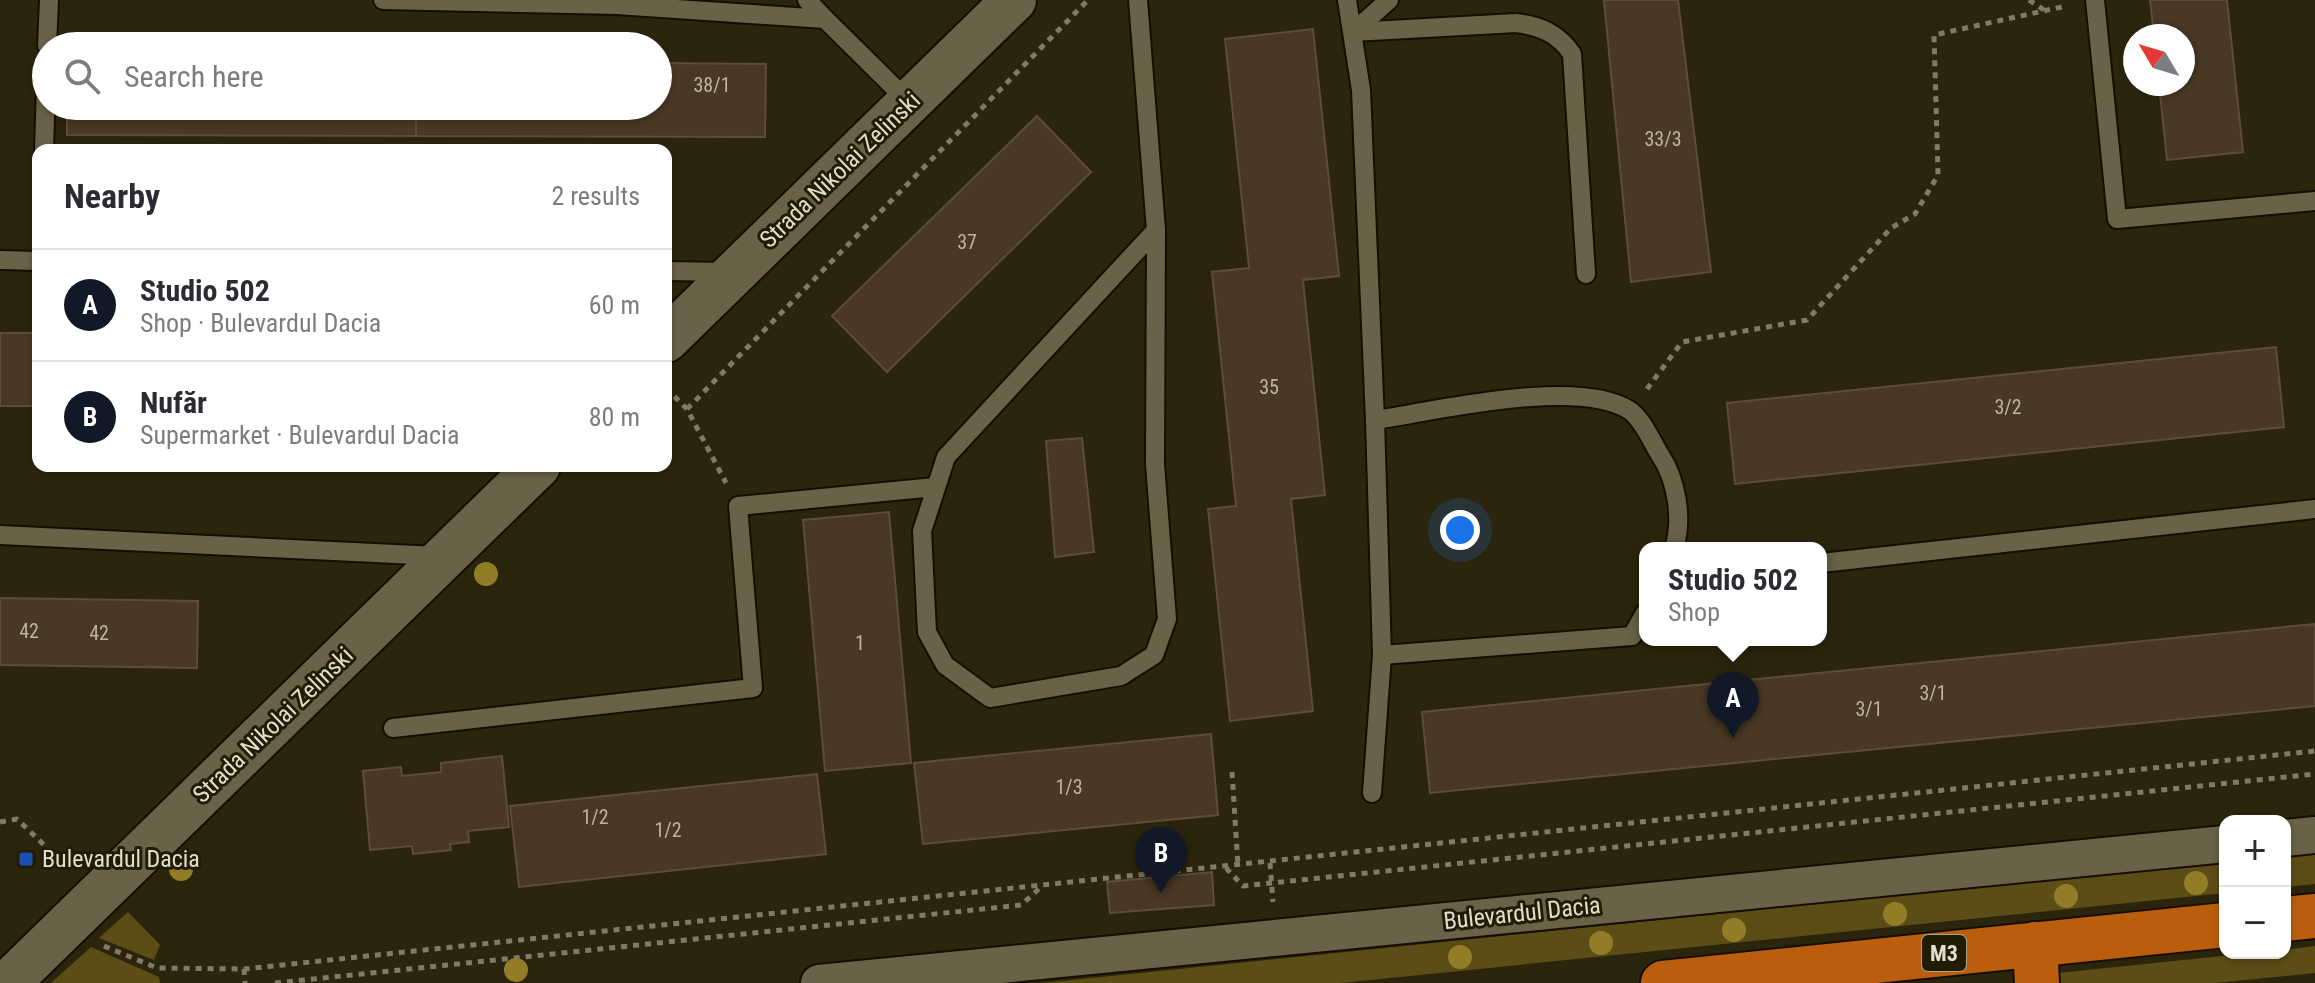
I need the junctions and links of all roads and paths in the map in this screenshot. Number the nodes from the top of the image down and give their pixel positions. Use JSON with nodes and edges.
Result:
{"nodes":[{"id":1,"x":49,"y":0,"type":"edge"},
{"id":2,"x":383,"y":0,"type":"edge"},
{"id":3,"x":807,"y":0,"type":"edge"},
{"id":4,"x":1014,"y":0,"type":"edge"},
{"id":5,"x":1088,"y":0,"type":"edge"},
{"id":6,"x":1138,"y":0,"type":"edge"},
{"id":7,"x":1347,"y":0,"type":"edge"},
{"id":8,"x":1389,"y":0,"type":"edge"},
{"id":9,"x":2029,"y":0,"type":"edge"},
{"id":10,"x":2095,"y":0,"type":"edge"},
{"id":11,"x":614,"y":3,"type":"edge"},
{"id":12,"x":2075,"y":3,"type":"dead end"},
{"id":13,"x":2045,"y":10,"type":"junction"},
{"id":14,"x":825,"y":19,"type":"junction"},
{"id":15,"x":48,"y":32,"type":"edge"},
{"id":16,"x":1353,"y":32,"type":"junction"},
{"id":17,"x":909,"y":102,"type":"junction"},
{"id":18,"x":45,"y":120,"type":"edge"},
{"id":19,"x":44,"y":144,"type":"edge"},
{"id":20,"x":2315,"y":201,"type":"edge"},
{"id":21,"x":1156,"y":230,"type":"junction"},
{"id":22,"x":0,"y":260,"type":"edge"},
{"id":23,"x":32,"y":261,"type":"edge"},
{"id":24,"x":672,"y":271,"type":"edge"},
{"id":25,"x":736,"y":272,"type":"junction"},
{"id":26,"x":1586,"y":274,"type":"dead end"},
{"id":27,"x":672,"y":334,"type":"edge"},
{"id":28,"x":672,"y":394,"type":"edge"},
{"id":29,"x":687,"y":409,"type":"junction"},
{"id":30,"x":1631,"y":410,"type":"junction"},
{"id":31,"x":1375,"y":420,"type":"junction"},
{"id":32,"x":532,"y":472,"type":"edge"},
{"id":33,"x":935,"y":487,"type":"junction"},
{"id":34,"x":738,"y":506,"type":"junction"},
{"id":35,"x":2315,"y":509,"type":"edge"},
{"id":36,"x":0,"y":535,"type":"edge"},
{"id":37,"x":1676,"y":542,"type":"edge"},
{"id":38,"x":446,"y":556,"type":"junction"},
{"id":39,"x":1827,"y":562,"type":"edge"},
{"id":40,"x":1639,"y":624,"type":"edge"},
{"id":41,"x":1382,"y":655,"type":"junction"},
{"id":42,"x":393,"y":728,"type":"dead end"},
{"id":43,"x":2315,"y":751,"type":"edge"},
{"id":44,"x":1232,"y":772,"type":"dead end"},
{"id":45,"x":2315,"y":774,"type":"edge"},
{"id":46,"x":1372,"y":793,"type":"dead end"},
{"id":47,"x":0,"y":822,"type":"edge"},
{"id":48,"x":2315,"y":835,"type":"edge"},
{"id":49,"x":2291,"y":837,"type":"edge"},
{"id":50,"x":2219,"y":845,"type":"edge"},
{"id":51,"x":1238,"y":866,"type":"junction"},
{"id":52,"x":1226,"y":867,"type":"junction"},
{"id":53,"x":75,"y":875,"type":"dead end"},
{"id":54,"x":1042,"y":886,"type":"junction"},
{"id":55,"x":2315,"y":916,"type":"edge"},
{"id":56,"x":2291,"y":918,"type":"edge"},
{"id":57,"x":2219,"y":926,"type":"edge"},
{"id":58,"x":64,"y":930,"type":"junction"},
{"id":59,"x":2036,"y":964,"type":"edge"},
{"id":60,"x":244,"y":969,"type":"junction"},
{"id":61,"x":8,"y":983,"type":"edge"},
{"id":62,"x":245,"y":983,"type":"edge"},
{"id":63,"x":275,"y":983,"type":"edge"},
{"id":64,"x":819,"y":983,"type":"edge"},
{"id":65,"x":1663,"y":983,"type":"edge"}],
"edges":[{"from":1,"to":15,"type":"lane"},
{"from":2,"to":11,"type":"lane"},
{"from":3,"to":14,"type":"lane"},
{"from":4,"to":17,"type":"street","name":"Strada Nikolai Zelinski"},
{"from":5,"to":29,"type":"path"},
{"from":6,"to":21,"type":"lane"},
{"from":7,"to":16,"type":"lane"},
{"from":8,"to":16,"type":"lane"},
{"from":9,"to":13,"type":"path"},
{"from":10,"to":20,"type":"lane"},
{"from":11,"to":14,"type":"lane"},
{"from":12,"to":13,"type":"path"},
{"from":13,"to":30,"type":"path"},
{"from":14,"to":17,"type":"lane"},
{"from":16,"to":26,"type":"lane"},
{"from":16,"to":31,"type":"lane"},
{"from":17,"to":25,"type":"street","name":"Strada Nikolai Zelinski"},
{"from":18,"to":19,"type":"lane"},
{"from":21,"to":33,"type":"lane"},
{"from":21,"to":33,"type":"lane"},
{"from":22,"to":23,"type":"lane"},
{"from":24,"to":25,"type":"lane"},
{"from":25,"to":27,"type":"street","name":"Strada Nikolai Zelinski"},
{"from":28,"to":29,"type":"path"},
{"from":29,"to":34,"type":"path"},
{"from":30,"to":31,"type":"lane"},
{"from":30,"to":37,"type":"lane"},
{"from":31,"to":41,"type":"lane"},
{"from":32,"to":38,"type":"street","name":"Strada Nikolai Zelinski"},
{"from":33,"to":34,"type":"lane"},
{"from":34,"to":42,"type":"lane"},
{"from":35,"to":39,"type":"lane"},
{"from":36,"to":38,"type":"lane"},
{"from":38,"to":58,"type":"street","name":"Strada Nikolai Zelinski"},
{"from":40,"to":41,"type":"lane"},
{"from":41,"to":46,"type":"lane"},
{"from":43,"to":51,"type":"path"},
{"from":44,"to":51,"type":"path"},
{"from":45,"to":52,"type":"path"},
{"from":47,"to":53,"type":"path"},
{"from":48,"to":49,"type":"street"},
{"from":50,"to":64,"type":"street","name":"Bulevardul Dacia"},
{"from":51,"to":52,"type":"path"},
{"from":52,"to":54,"type":"path"},
{"from":54,"to":60,"type":"path"},
{"from":54,"to":63,"type":"path"},
{"from":55,"to":56,"type":"highway"},
{"from":57,"to":59,"type":"highway","number":"M3"},
{"from":58,"to":60,"type":"path"},
{"from":58,"to":61,"type":"street","name":"Strada Nikolai Zelinski"},
{"from":59,"to":65,"type":"highway","number":"M3"},
{"from":60,"to":62,"type":"path"}]}
